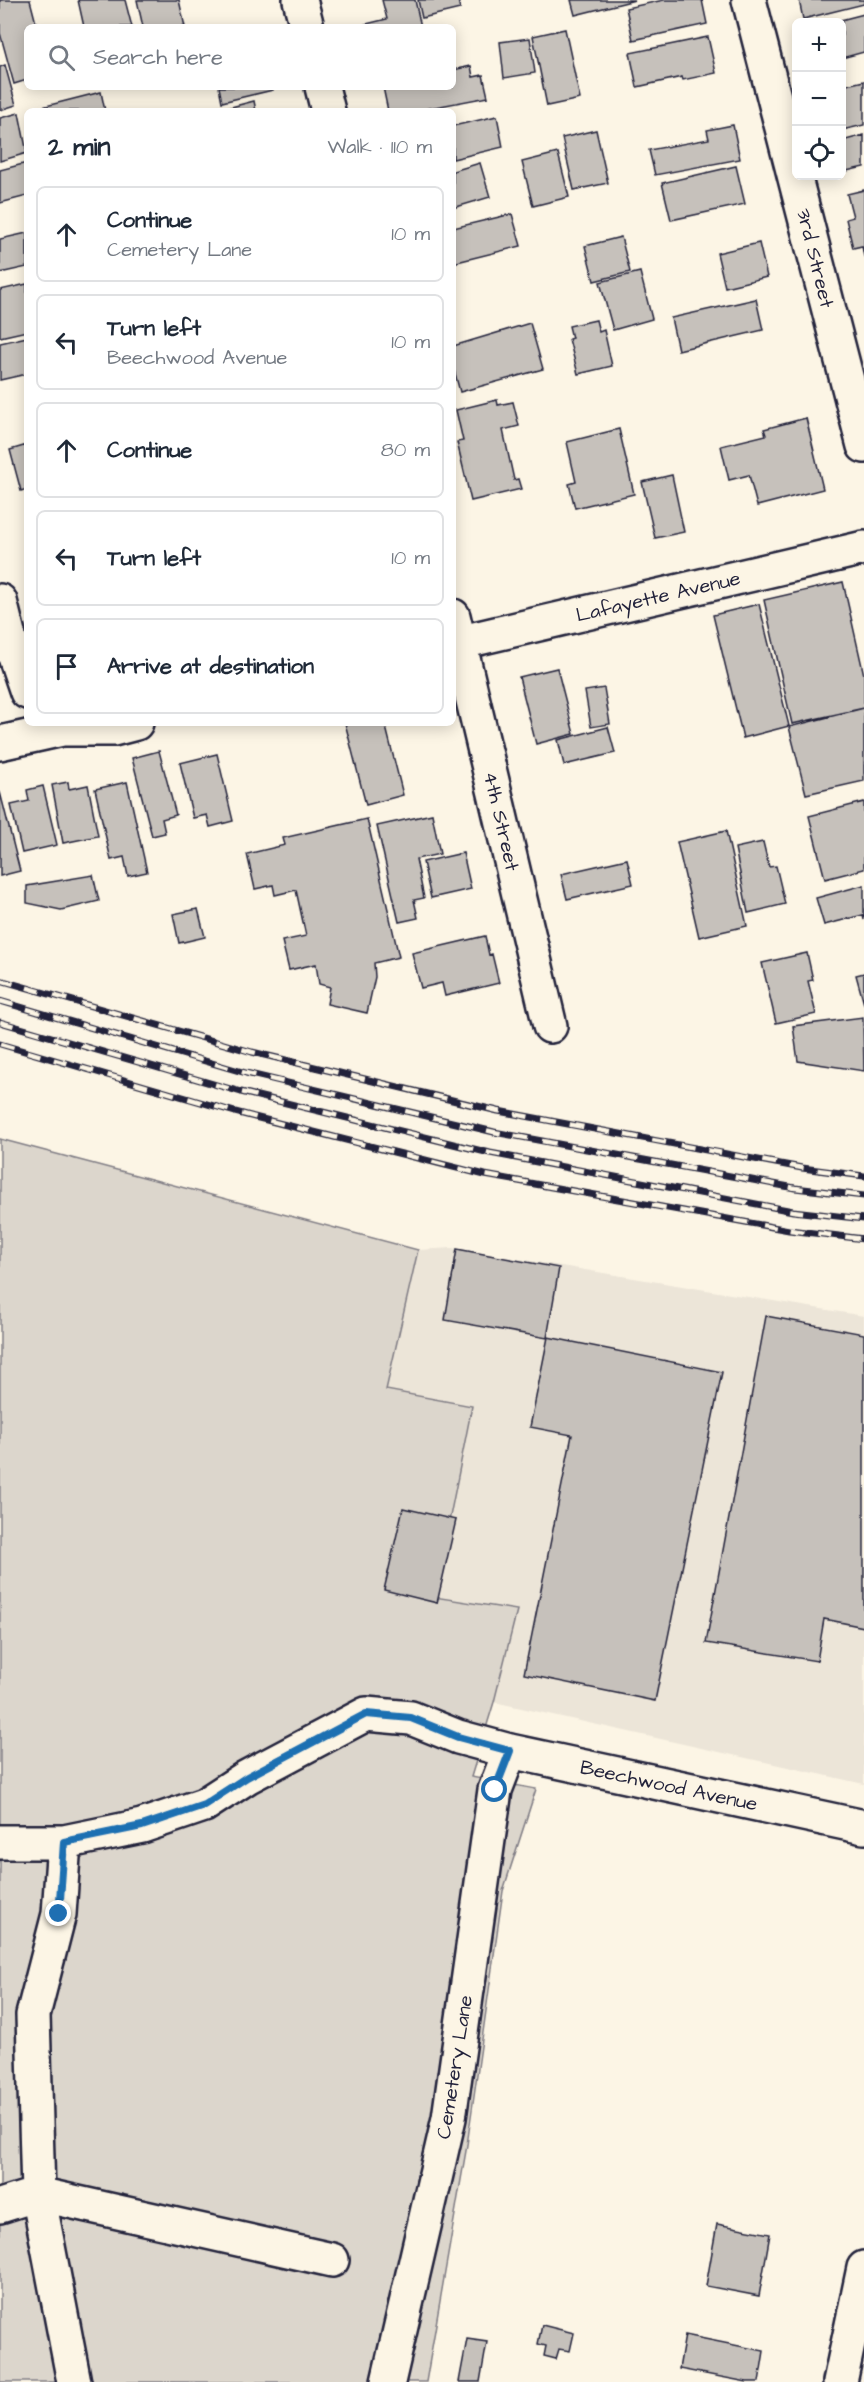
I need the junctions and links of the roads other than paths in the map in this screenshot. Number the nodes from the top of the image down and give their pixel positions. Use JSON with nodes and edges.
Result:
{"nodes":[{"id":1,"x":300,"y":0,"type":"edge"},
{"id":2,"x":749,"y":0,"type":"edge"},
{"id":3,"x":306,"y":24,"type":"edge"},
{"id":4,"x":323,"y":90,"type":"edge"},
{"id":5,"x":327,"y":108,"type":"edge"},
{"id":6,"x":864,"y":446,"type":"edge"},
{"id":7,"x":864,"y":548,"type":"edge"},
{"id":8,"x":0,"y":601,"type":"edge"},
{"id":9,"x":456,"y":634,"type":"edge"},
{"id":10,"x":456,"y":638,"type":"edge"},
{"id":11,"x":24,"y":683,"type":"edge"},
{"id":12,"x":59,"y":726,"type":"edge"},
{"id":13,"x":124,"y":726,"type":"edge"},
{"id":14,"x":0,"y":743,"type":"edge"},
{"id":15,"x":550,"y":1026,"type":"dead end"},
{"id":16,"x":510,"y":1751,"type":"junction"},
{"id":17,"x":864,"y":1827,"type":"edge"},
{"id":18,"x":0,"y":1842,"type":"edge"},
{"id":19,"x":64,"y":1842,"type":"junction"},
{"id":20,"x":39,"y":2194,"type":"junction"},
{"id":21,"x":0,"y":2206,"type":"edge"},
{"id":22,"x":333,"y":2260,"type":"dead end"},
{"id":23,"x":864,"y":2268,"type":"edge"},
{"id":24,"x":74,"y":2382,"type":"edge"},
{"id":25,"x":388,"y":2382,"type":"edge"},
{"id":26,"x":840,"y":2382,"type":"edge"}],
"edges":[{"from":1,"to":3,"type":"street"},
{"from":2,"to":6,"type":"street","name":"3rd Street"},
{"from":4,"to":5,"type":"street"},
{"from":7,"to":9,"type":"street","name":"Lafayette Avenue"},
{"from":8,"to":11,"type":"street"},
{"from":10,"to":15,"type":"street","name":"4th Street"},
{"from":12,"to":13,"type":"street"},
{"from":12,"to":14,"type":"street"},
{"from":16,"to":17,"type":"street","name":"Beechwood Avenue"},
{"from":16,"to":19,"type":"street","name":"Beechwood Avenue"},
{"from":16,"to":25,"type":"street","name":"Cemetery Lane"},
{"from":18,"to":19,"type":"street","name":"Beechwood Avenue"},
{"from":19,"to":20,"type":"street"},
{"from":20,"to":21,"type":"street"},
{"from":20,"to":22,"type":"street"},
{"from":20,"to":24,"type":"street"},
{"from":23,"to":26,"type":"street"}]}
